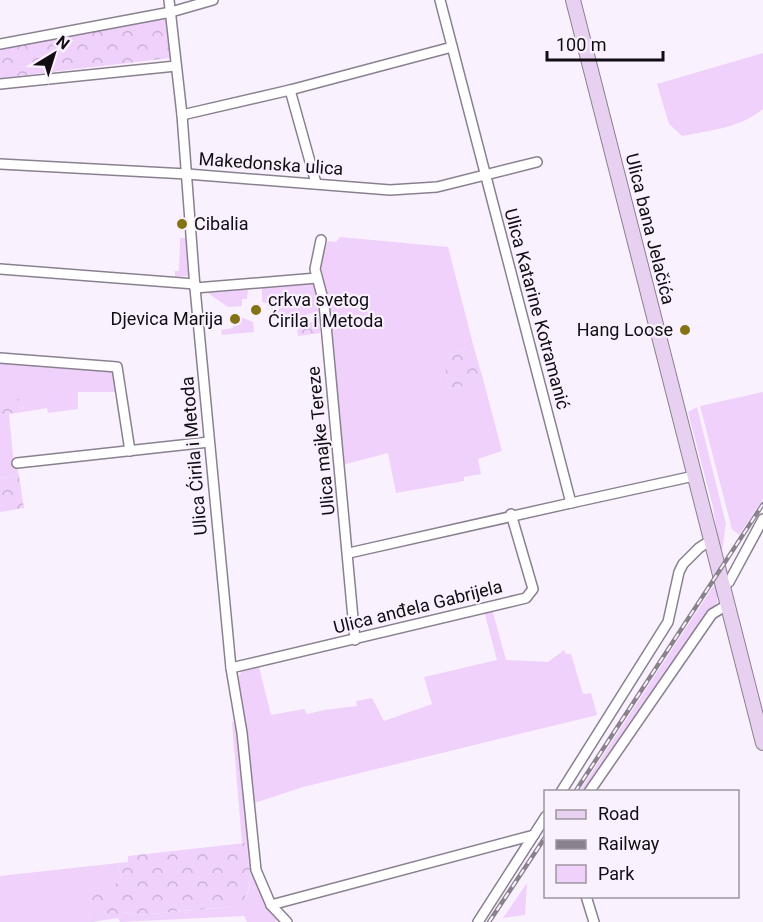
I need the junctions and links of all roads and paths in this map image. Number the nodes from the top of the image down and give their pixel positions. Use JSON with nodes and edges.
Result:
{"nodes":[{"id":1,"x":169,"y":0,"type":"edge"},
{"id":2,"x":213,"y":0,"type":"edge"},
{"id":3,"x":440,"y":0,"type":"edge"},
{"id":4,"x":573,"y":0,"type":"edge"},
{"id":5,"x":171,"y":12,"type":"junction"},
{"id":6,"x":0,"y":44,"type":"edge"},
{"id":7,"x":452,"y":47,"type":"junction"},
{"id":8,"x":176,"y":66,"type":"junction"},
{"id":9,"x":0,"y":84,"type":"edge"},
{"id":10,"x":290,"y":90,"type":"junction"},
{"id":11,"x":182,"y":116,"type":"junction"},
{"id":12,"x":537,"y":162,"type":"dead end"},
{"id":13,"x":0,"y":164,"type":"edge"},
{"id":14,"x":187,"y":174,"type":"junction"},
{"id":15,"x":485,"y":176,"type":"junction"},
{"id":16,"x":316,"y":183,"type":"junction"},
{"id":17,"x":321,"y":240,"type":"dead end"},
{"id":18,"x":0,"y":269,"type":"edge"},
{"id":19,"x":317,"y":278,"type":"junction"},
{"id":20,"x":195,"y":286,"type":"junction"},
{"id":21,"x":0,"y":358,"type":"edge"},
{"id":22,"x":209,"y":442,"type":"junction"},
{"id":23,"x":130,"y":451,"type":"junction"},
{"id":24,"x":17,"y":463,"type":"dead end"},
{"id":25,"x":694,"y":476,"type":"junction"},
{"id":26,"x":571,"y":503,"type":"junction"},
{"id":27,"x":511,"y":514,"type":"junction"},
{"id":28,"x":763,"y":519,"type":"edge"},
{"id":29,"x":711,"y":540,"type":"junction"},
{"id":30,"x":349,"y":552,"type":"junction"},
{"id":31,"x":722,"y":586,"type":"junction"},
{"id":32,"x":727,"y":605,"type":"junction"},
{"id":33,"x":355,"y":640,"type":"junction"},
{"id":34,"x":231,"y":668,"type":"junction"},
{"id":35,"x":763,"y":743,"type":"edge"},
{"id":36,"x":562,"y":790,"type":"edge"},
{"id":37,"x":590,"y":790,"type":"edge"},
{"id":38,"x":544,"y":819,"type":"edge"},
{"id":39,"x":534,"y":835,"type":"junction"},
{"id":40,"x":586,"y":898,"type":"edge"},
{"id":41,"x":271,"y":905,"type":"junction"},
{"id":42,"x":287,"y":922,"type":"edge"},
{"id":43,"x":478,"y":922,"type":"edge"},
{"id":44,"x":594,"y":922,"type":"edge"}],
"edges":[{"from":1,"to":5,"type":"street","name":"Ulica Ćirila i Metoda"},
{"from":2,"to":5,"type":"street"},
{"from":3,"to":7,"type":"street","name":"Ulica Katarine Kotramanić"},
{"from":4,"to":25,"type":"main road","name":"Ulica bana Jelačića"},
{"from":5,"to":6,"type":"street"},
{"from":5,"to":8,"type":"street","name":"Ulica Ćirila i Metoda"},
{"from":7,"to":10,"type":"street"},
{"from":7,"to":15,"type":"street","name":"Ulica Katarine Kotramanić"},
{"from":8,"to":9,"type":"street"},
{"from":8,"to":11,"type":"street","name":"Ulica Ćirila i Metoda"},
{"from":10,"to":11,"type":"street"},
{"from":10,"to":16,"type":"street"},
{"from":11,"to":14,"type":"street","name":"Ulica Ćirila i Metoda"},
{"from":12,"to":15,"type":"street","name":"Makedonska ulica"},
{"from":13,"to":14,"type":"street","name":"Makedonska ulica"},
{"from":14,"to":16,"type":"street","name":"Makedonska ulica"},
{"from":14,"to":20,"type":"street","name":"Ulica Ćirila i Metoda"},
{"from":15,"to":16,"type":"street","name":"Makedonska ulica"},
{"from":15,"to":26,"type":"street","name":"Ulica Katarine Kotramanić"},
{"from":17,"to":19,"type":"street","name":"Ulica majke Tereze"},
{"from":18,"to":20,"type":"street"},
{"from":19,"to":20,"type":"street"},
{"from":19,"to":30,"type":"street","name":"Ulica majke Tereze"},
{"from":20,"to":22,"type":"street","name":"Ulica Ćirila i Metoda"},
{"from":21,"to":23,"type":"street"},
{"from":22,"to":23,"type":"street"},
{"from":22,"to":34,"type":"street","name":"Ulica Ćirila i Metoda"},
{"from":23,"to":24,"type":"street"},
{"from":25,"to":26,"type":"street"},
{"from":25,"to":29,"type":"main road","name":"Ulica bana Jelačića"},
{"from":26,"to":27,"type":"street"},
{"from":27,"to":30,"type":"street"},
{"from":27,"to":33,"type":"street","name":"Ulica anđela Gabrijela"},
{"from":28,"to":31,"type":"street"},
{"from":29,"to":31,"type":"main road","name":"Ulica bana Jelačića"},
{"from":29,"to":36,"type":"street"},
{"from":30,"to":33,"type":"street","name":"Ulica majke Tereze"},
{"from":31,"to":32,"type":"main road","name":"Ulica bana Jelačića"},
{"from":32,"to":35,"type":"main road","name":"Ulica bana Jelačića"},
{"from":32,"to":37,"type":"street"},
{"from":33,"to":34,"type":"street","name":"Ulica anđela Gabrijela"},
{"from":34,"to":41,"type":"street","name":"Ulica Ćirila i Metoda"},
{"from":38,"to":39,"type":"street"},
{"from":39,"to":41,"type":"street"},
{"from":39,"to":43,"type":"street"},
{"from":40,"to":44,"type":"street"},
{"from":41,"to":42,"type":"street","name":"Ulica Ćirila i Metoda"}]}
